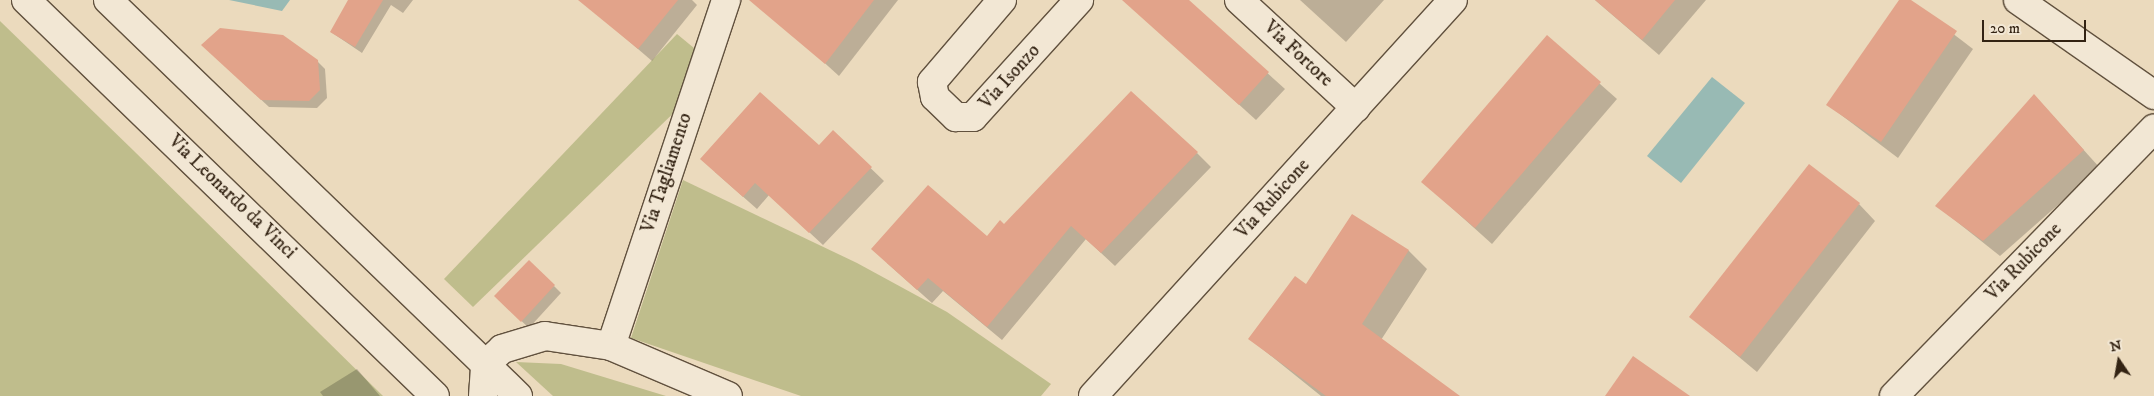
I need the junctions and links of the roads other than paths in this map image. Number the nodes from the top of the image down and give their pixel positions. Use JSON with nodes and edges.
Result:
{"nodes":[{"id":1,"x":26,"y":0,"type":"edge"},
{"id":2,"x":108,"y":0,"type":"edge"},
{"id":3,"x":726,"y":0,"type":"edge"},
{"id":4,"x":1002,"y":0,"type":"edge"},
{"id":5,"x":1079,"y":0,"type":"edge"},
{"id":6,"x":1239,"y":0,"type":"edge"},
{"id":7,"x":1453,"y":0,"type":"edge"},
{"id":8,"x":2018,"y":0,"type":"edge"},
{"id":9,"x":2154,"y":96,"type":"edge"},
{"id":10,"x":1356,"y":108,"type":"junction"},
{"id":11,"x":2154,"y":129,"type":"edge"},
{"id":12,"x":612,"y":346,"type":"junction"},
{"id":13,"x":485,"y":365,"type":"junction"},
{"id":14,"x":436,"y":396,"type":"edge"},
{"id":15,"x":483,"y":396,"type":"edge"},
{"id":16,"x":518,"y":396,"type":"edge"},
{"id":17,"x":728,"y":396,"type":"edge"},
{"id":18,"x":1093,"y":396,"type":"edge"},
{"id":19,"x":1894,"y":396,"type":"edge"}],
"edges":[{"from":1,"to":14,"type":"street","name":"Via Leonardo da Vinci"},
{"from":2,"to":13,"type":"street"},
{"from":3,"to":12,"type":"street","name":"Via Tagliamento"},
{"from":4,"to":5,"type":"street","name":"Via Isonzo"},
{"from":6,"to":10,"type":"street","name":"Via Fortore"},
{"from":7,"to":10,"type":"street","name":"Via Rubicone"},
{"from":8,"to":9,"type":"street"},
{"from":10,"to":18,"type":"street","name":"Via Rubicone"},
{"from":11,"to":19,"type":"street","name":"Via Rubicone"},
{"from":12,"to":13,"type":"street"},
{"from":12,"to":17,"type":"street"},
{"from":13,"to":15,"type":"street"},
{"from":13,"to":16,"type":"street"}]}
